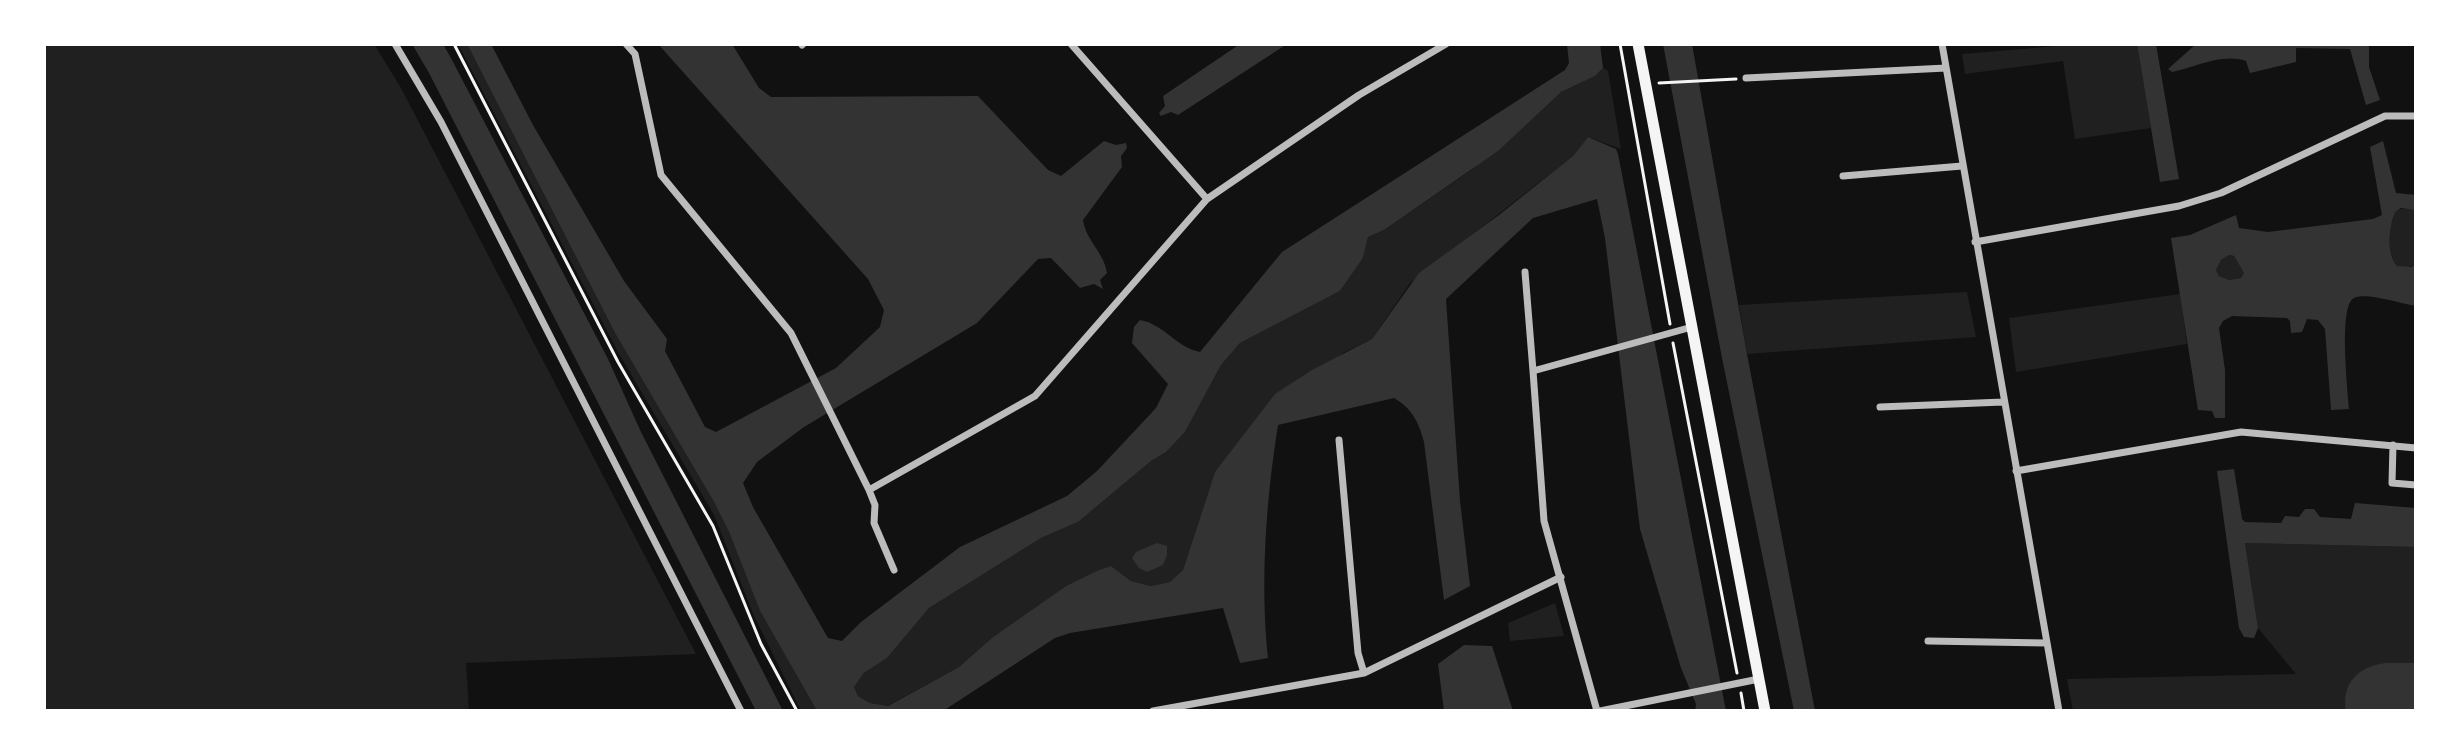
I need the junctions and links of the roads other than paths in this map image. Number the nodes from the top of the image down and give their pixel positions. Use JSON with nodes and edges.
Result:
{"nodes":[{"id":1,"x":395,"y":44,"type":"edge"},
{"id":2,"x":626,"y":44,"type":"edge"},
{"id":3,"x":1071,"y":44,"type":"edge"},
{"id":4,"x":1446,"y":44,"type":"edge"},
{"id":5,"x":1638,"y":44,"type":"edge"},
{"id":6,"x":1942,"y":44,"type":"edge"},
{"id":7,"x":1946,"y":68,"type":"junction"},
{"id":8,"x":1746,"y":78,"type":"road end"},
{"id":9,"x":2416,"y":116,"type":"edge"},
{"id":10,"x":1962,"y":166,"type":"junction"},
{"id":11,"x":1843,"y":176,"type":"dead end"},
{"id":12,"x":1207,"y":199,"type":"junction"},
{"id":13,"x":1975,"y":242,"type":"junction"},
{"id":14,"x":1525,"y":272,"type":"dead end"},
{"id":15,"x":1692,"y":327,"type":"junction"},
{"id":16,"x":1533,"y":371,"type":"junction"},
{"id":17,"x":2003,"y":402,"type":"junction"},
{"id":18,"x":1880,"y":407,"type":"dead end"},
{"id":19,"x":1339,"y":440,"type":"dead end"},
{"id":20,"x":2393,"y":445,"type":"junction"},
{"id":21,"x":2416,"y":448,"type":"edge"},
{"id":22,"x":2016,"y":471,"type":"junction"},
{"id":23,"x":2416,"y":485,"type":"edge"},
{"id":24,"x":869,"y":490,"type":"junction"},
{"id":25,"x":894,"y":570,"type":"dead end"},
{"id":26,"x":1561,"y":577,"type":"junction"},
{"id":27,"x":1928,"y":641,"type":"dead end"},
{"id":28,"x":2046,"y":643,"type":"junction"},
{"id":29,"x":1364,"y":673,"type":"junction"},
{"id":30,"x":1759,"y":679,"type":"junction"},
{"id":31,"x":741,"y":711,"type":"edge"},
{"id":32,"x":1153,"y":711,"type":"edge"},
{"id":33,"x":1599,"y":711,"type":"edge"},
{"id":34,"x":1765,"y":711,"type":"edge"},
{"id":35,"x":2059,"y":711,"type":"edge"}],
"edges":[{"from":1,"to":31,"type":"street"},
{"from":2,"to":24,"type":"street"},
{"from":3,"to":12,"type":"street"},
{"from":4,"to":12,"type":"street"},
{"from":5,"to":15,"type":"main road"},
{"from":6,"to":7,"type":"street"},
{"from":7,"to":8,"type":"street"},
{"from":7,"to":10,"type":"street"},
{"from":9,"to":13,"type":"street"},
{"from":10,"to":11,"type":"street"},
{"from":10,"to":13,"type":"street"},
{"from":12,"to":24,"type":"street"},
{"from":13,"to":17,"type":"street"},
{"from":14,"to":16,"type":"street"},
{"from":15,"to":16,"type":"street"},
{"from":15,"to":30,"type":"main road"},
{"from":16,"to":26,"type":"street"},
{"from":17,"to":18,"type":"street"},
{"from":17,"to":22,"type":"street"},
{"from":19,"to":29,"type":"street"},
{"from":20,"to":21,"type":"street"},
{"from":20,"to":22,"type":"street"},
{"from":20,"to":23,"type":"street"},
{"from":22,"to":28,"type":"street"},
{"from":24,"to":25,"type":"street"},
{"from":26,"to":29,"type":"street"},
{"from":26,"to":33,"type":"street"},
{"from":27,"to":28,"type":"street"},
{"from":28,"to":35,"type":"street"},
{"from":29,"to":32,"type":"street"},
{"from":30,"to":33,"type":"street"},
{"from":30,"to":34,"type":"main road"}]}
